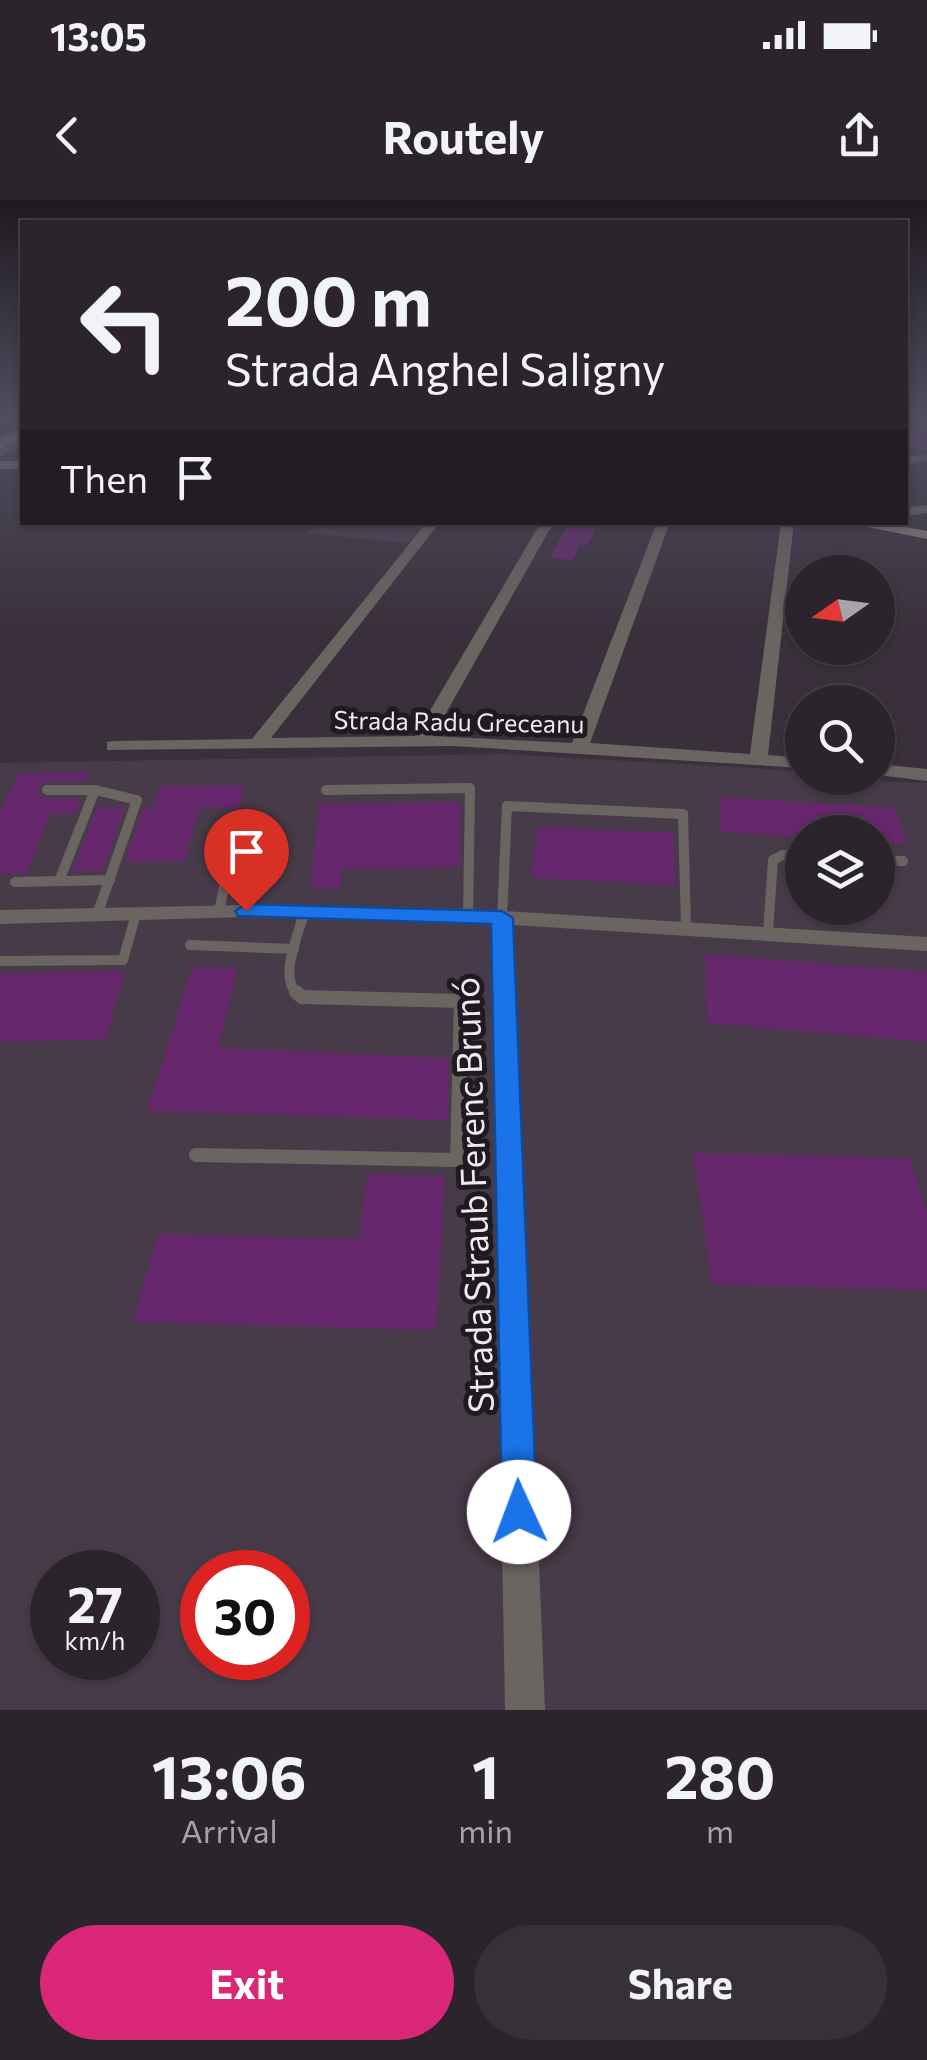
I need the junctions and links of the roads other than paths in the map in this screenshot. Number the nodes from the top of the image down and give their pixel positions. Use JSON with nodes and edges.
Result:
{"nodes":[{"id":1,"x":432,"y":525,"type":"edge"},
{"id":2,"x":546,"y":525,"type":"edge"},
{"id":3,"x":663,"y":525,"type":"edge"},
{"id":4,"x":788,"y":525,"type":"edge"},
{"id":5,"x":868,"y":525,"type":"edge"},
{"id":6,"x":927,"y":535,"type":"edge"},
{"id":7,"x":421,"y":742,"type":"junction"},
{"id":8,"x":257,"y":744,"type":"junction"},
{"id":9,"x":113,"y":746,"type":"dead end"},
{"id":10,"x":583,"y":749,"type":"junction"},
{"id":11,"x":758,"y":759,"type":"junction"},
{"id":12,"x":785,"y":761,"type":"edge"},
{"id":13,"x":895,"y":771,"type":"edge"},
{"id":14,"x":927,"y":774,"type":"edge"},
{"id":15,"x":47,"y":790,"type":"dead end"},
{"id":16,"x":95,"y":790,"type":"junction"},
{"id":17,"x":326,"y":790,"type":"dead end"},
{"id":18,"x":238,"y":816,"type":"dead end"},
{"id":19,"x":785,"y":855,"type":"edge"},
{"id":20,"x":895,"y":861,"type":"edge"},
{"id":21,"x":904,"y":861,"type":"dead end"},
{"id":22,"x":110,"y":880,"type":"junction"},
{"id":23,"x":58,"y":881,"type":"junction"},
{"id":24,"x":15,"y":882,"type":"dead end"},
{"id":25,"x":219,"y":912,"type":"junction"},
{"id":26,"x":304,"y":912,"type":"junction"},
{"id":27,"x":97,"y":914,"type":"junction"},
{"id":28,"x":136,"y":914,"type":"junction"},
{"id":29,"x":0,"y":917,"type":"edge"},
{"id":30,"x":468,"y":917,"type":"junction"},
{"id":31,"x":502,"y":918,"type":"junction"},
{"id":32,"x":686,"y":927,"type":"junction"},
{"id":33,"x":768,"y":932,"type":"junction"},
{"id":34,"x":190,"y":944,"type":"dead end"},
{"id":35,"x":927,"y":944,"type":"edge"},
{"id":36,"x":294,"y":949,"type":"junction"},
{"id":37,"x":0,"y":961,"type":"edge"},
{"id":38,"x":196,"y":1154,"type":"dead end"},
{"id":39,"x":525,"y":1710,"type":"edge"}],
"edges":[{"from":1,"to":8,"type":"street"},
{"from":2,"to":7,"type":"street"},
{"from":3,"to":10,"type":"street"},
{"from":4,"to":11,"type":"street"},
{"from":5,"to":6,"type":"main road"},
{"from":7,"to":8,"type":"street","name":"Strada Radu Greceanu"},
{"from":7,"to":10,"type":"street","name":"Strada Radu Greceanu"},
{"from":8,"to":9,"type":"street","name":"Strada Radu Greceanu"},
{"from":10,"to":11,"type":"street","name":"Strada Radu Greceanu"},
{"from":11,"to":12,"type":"street","name":"Strada Radu Greceanu"},
{"from":13,"to":14,"type":"street"},
{"from":15,"to":16,"type":"lane"},
{"from":16,"to":22,"type":"lane"},
{"from":16,"to":23,"type":"lane"},
{"from":17,"to":30,"type":"lane"},
{"from":18,"to":25,"type":"lane"},
{"from":19,"to":33,"type":"lane"},
{"from":20,"to":21,"type":"lane"},
{"from":22,"to":23,"type":"lane"},
{"from":22,"to":27,"type":"lane"},
{"from":23,"to":24,"type":"lane"},
{"from":25,"to":26,"type":"street"},
{"from":25,"to":28,"type":"street"},
{"from":26,"to":30,"type":"street"},
{"from":26,"to":36,"type":"lane"},
{"from":27,"to":28,"type":"street"},
{"from":27,"to":29,"type":"street"},
{"from":28,"to":37,"type":"lane"},
{"from":30,"to":31,"type":"street"},
{"from":31,"to":32,"type":"street"},
{"from":31,"to":32,"type":"lane"},
{"from":31,"to":39,"type":"street","name":"Strada Straub Ferenc Brunó"},
{"from":32,"to":33,"type":"street"},
{"from":33,"to":35,"type":"street"},
{"from":34,"to":36,"type":"lane"},
{"from":36,"to":38,"type":"lane"}]}
